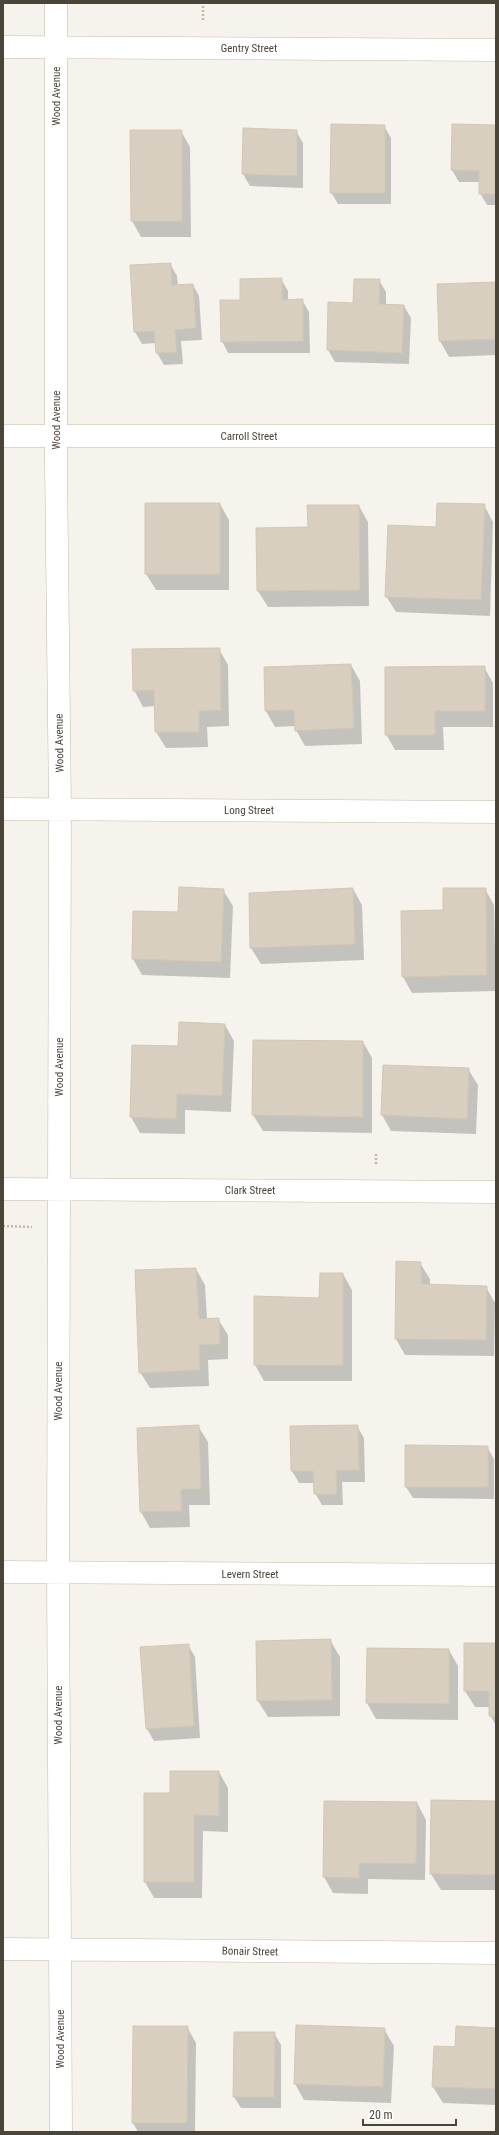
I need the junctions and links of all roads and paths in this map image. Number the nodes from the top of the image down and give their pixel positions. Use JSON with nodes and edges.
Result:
{"nodes":[{"id":1,"x":56,"y":3,"type":"edge"},
{"id":2,"x":3,"y":47,"type":"edge"},
{"id":3,"x":56,"y":47,"type":"junction"},
{"id":4,"x":496,"y":50,"type":"edge"},
{"id":5,"x":3,"y":436,"type":"edge"},
{"id":6,"x":56,"y":436,"type":"junction"},
{"id":7,"x":496,"y":436,"type":"edge"},
{"id":8,"x":3,"y":809,"type":"edge"},
{"id":9,"x":60,"y":809,"type":"junction"},
{"id":10,"x":496,"y":812,"type":"edge"},
{"id":11,"x":3,"y":1189,"type":"edge"},
{"id":12,"x":59,"y":1189,"type":"junction"},
{"id":13,"x":496,"y":1192,"type":"edge"},
{"id":14,"x":3,"y":1226,"type":"edge"},
{"id":15,"x":32,"y":1227,"type":"dead end"},
{"id":16,"x":3,"y":1572,"type":"edge"},
{"id":17,"x":58,"y":1573,"type":"junction"},
{"id":18,"x":496,"y":1575,"type":"edge"},
{"id":19,"x":3,"y":1949,"type":"edge"},
{"id":20,"x":59,"y":1949,"type":"junction"},
{"id":21,"x":496,"y":1953,"type":"edge"},
{"id":22,"x":61,"y":2132,"type":"edge"}],
"edges":[{"from":1,"to":3,"type":"street","name":"Wood Avenue"},
{"from":2,"to":3,"type":"street","name":"Gentry Street"},
{"from":3,"to":4,"type":"street","name":"Gentry Street"},
{"from":3,"to":6,"type":"street","name":"Wood Avenue"},
{"from":5,"to":6,"type":"street","name":"Carroll Street"},
{"from":6,"to":7,"type":"street","name":"Carroll Street"},
{"from":6,"to":9,"type":"street","name":"Wood Avenue"},
{"from":8,"to":9,"type":"street","name":"Long Street"},
{"from":9,"to":10,"type":"street","name":"Long Street"},
{"from":9,"to":12,"type":"street","name":"Wood Avenue"},
{"from":11,"to":12,"type":"street","name":"Clark Street"},
{"from":12,"to":13,"type":"street","name":"Clark Street"},
{"from":12,"to":17,"type":"street","name":"Wood Avenue"},
{"from":14,"to":15,"type":"path"},
{"from":16,"to":17,"type":"street","name":"Levern Street"},
{"from":17,"to":18,"type":"street","name":"Levern Street"},
{"from":17,"to":20,"type":"street","name":"Wood Avenue"},
{"from":19,"to":20,"type":"street","name":"Bonair Street"},
{"from":20,"to":21,"type":"street","name":"Bonair Street"},
{"from":20,"to":22,"type":"street","name":"Wood Avenue"}]}
